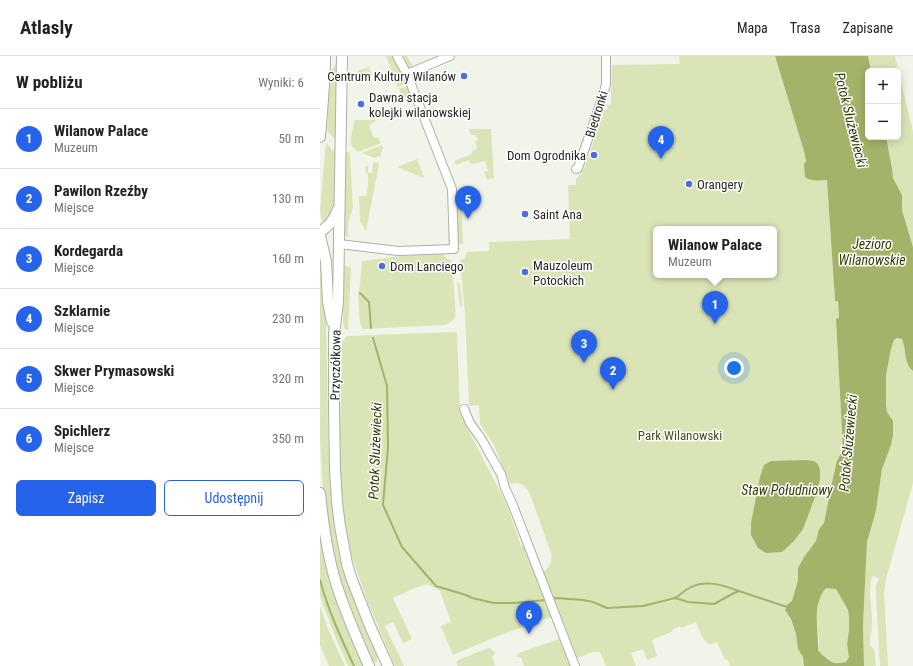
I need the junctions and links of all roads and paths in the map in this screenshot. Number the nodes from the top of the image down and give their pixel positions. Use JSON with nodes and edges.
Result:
{"nodes":[{"id":1,"x":325,"y":56,"type":"edge"},
{"id":2,"x":342,"y":56,"type":"edge"},
{"id":3,"x":397,"y":56,"type":"edge"},
{"id":4,"x":450,"y":56,"type":"edge"},
{"id":5,"x":606,"y":56,"type":"edge"},
{"id":6,"x":407,"y":74,"type":"junction"},
{"id":7,"x":320,"y":137,"type":"edge"},
{"id":8,"x":576,"y":169,"type":"dead end"},
{"id":9,"x":340,"y":205,"type":"junction"},
{"id":10,"x":320,"y":236,"type":"edge"},
{"id":11,"x":339,"y":244,"type":"junction"},
{"id":12,"x":334,"y":334,"type":"junction"},
{"id":13,"x":464,"y":410,"type":"dead end"},
{"id":14,"x":320,"y":493,"type":"edge"},
{"id":15,"x":369,"y":666,"type":"edge"},
{"id":16,"x":388,"y":666,"type":"edge"},
{"id":17,"x":575,"y":666,"type":"edge"}],
"edges":[{"from":1,"to":7,"type":"main road"},
{"from":2,"to":9,"type":"main road","name":"Przyczółkowa"},
{"from":3,"to":6,"type":"street"},
{"from":4,"to":6,"type":"street"},
{"from":5,"to":8,"type":"street","name":"Biedronki"},
{"from":6,"to":11,"type":"street"},
{"from":9,"to":10,"type":"main road"},
{"from":9,"to":11,"type":"main road","name":"Przyczółkowa"},
{"from":10,"to":11,"type":"main road"},
{"from":10,"to":12,"type":"main road"},
{"from":11,"to":12,"type":"main road","name":"Przyczółkowa"},
{"from":12,"to":16,"type":"main road","name":"Przyczółkowa"},
{"from":13,"to":17,"type":"street"},
{"from":14,"to":15,"type":"main road"}]}
